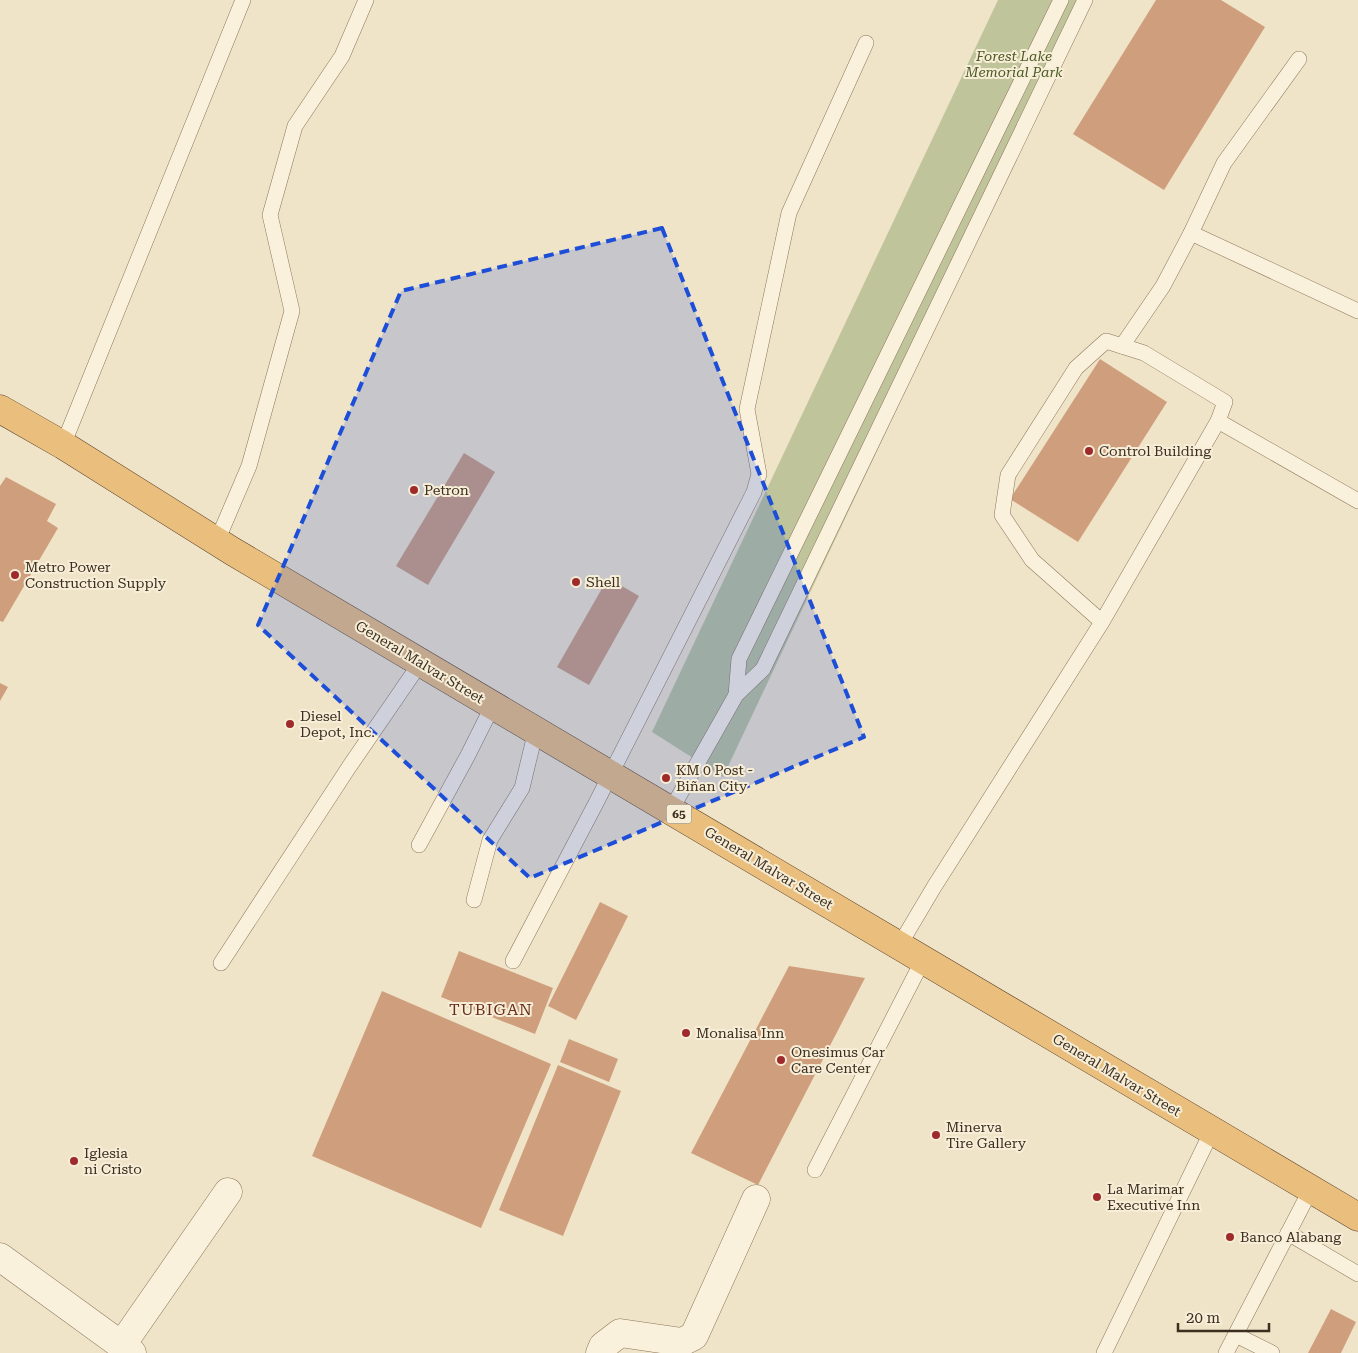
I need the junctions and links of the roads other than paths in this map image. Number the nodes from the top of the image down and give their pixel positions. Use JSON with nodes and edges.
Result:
{"nodes":[{"id":1,"x":243,"y":0,"type":"edge"},
{"id":2,"x":366,"y":0,"type":"edge"},
{"id":3,"x":1061,"y":0,"type":"edge"},
{"id":4,"x":1085,"y":0,"type":"edge"},
{"id":5,"x":866,"y":43,"type":"dead end"},
{"id":6,"x":1299,"y":59,"type":"dead end"},
{"id":7,"x":1191,"y":233,"type":"junction"},
{"id":8,"x":1358,"y":311,"type":"edge"},
{"id":9,"x":1122,"y":346,"type":"junction"},
{"id":10,"x":0,"y":409,"type":"edge"},
{"id":11,"x":1218,"y":422,"type":"junction"},
{"id":12,"x":64,"y":445,"type":"junction"},
{"id":13,"x":1358,"y":501,"type":"edge"},
{"id":14,"x":217,"y":541,"type":"junction"},
{"id":15,"x":1102,"y":622,"type":"junction"},
{"id":16,"x":421,"y":662,"type":"junction"},
{"id":17,"x":736,"y":695,"type":"junction"},
{"id":18,"x":493,"y":705,"type":"junction"},
{"id":19,"x":536,"y":730,"type":"junction"},
{"id":20,"x":611,"y":774,"type":"junction"},
{"id":21,"x":671,"y":810,"type":"junction"},
{"id":22,"x":419,"y":845,"type":"dead end"},
{"id":23,"x":474,"y":900,"type":"dead end"},
{"id":24,"x":899,"y":946,"type":"junction"},
{"id":25,"x":923,"y":960,"type":"junction"},
{"id":26,"x":513,"y":961,"type":"dead end"},
{"id":27,"x":221,"y":963,"type":"dead end"},
{"id":28,"x":1212,"y":1131,"type":"junction"},
{"id":29,"x":815,"y":1170,"type":"dead end"},
{"id":30,"x":1310,"y":1189,"type":"junction"},
{"id":31,"x":228,"y":1192,"type":"dead end"},
{"id":32,"x":756,"y":1199,"type":"dead end"},
{"id":33,"x":1358,"y":1218,"type":"edge"},
{"id":34,"x":1288,"y":1232,"type":"junction"},
{"id":35,"x":0,"y":1257,"type":"edge"},
{"id":36,"x":1358,"y":1274,"type":"edge"},
{"id":37,"x":1236,"y":1335,"type":"junction"},
{"id":38,"x":126,"y":1349,"type":"edge"},
{"id":39,"x":600,"y":1353,"type":"edge"},
{"id":40,"x":1104,"y":1353,"type":"edge"},
{"id":41,"x":1226,"y":1353,"type":"edge"},
{"id":42,"x":1272,"y":1353,"type":"edge"}],
"edges":[{"from":1,"to":12,"type":"lane"},
{"from":2,"to":14,"type":"lane"},
{"from":3,"to":17,"type":"lane"},
{"from":4,"to":17,"type":"lane"},
{"from":5,"to":20,"type":"lane"},
{"from":6,"to":7,"type":"lane"},
{"from":7,"to":8,"type":"lane"},
{"from":7,"to":9,"type":"lane"},
{"from":9,"to":11,"type":"lane"},
{"from":9,"to":15,"type":"lane"},
{"from":10,"to":12,"type":"highway","name":"General Malvar Street","number":"65"},
{"from":11,"to":13,"type":"lane"},
{"from":11,"to":15,"type":"lane"},
{"from":12,"to":14,"type":"highway","name":"General Malvar Street","number":"65"},
{"from":14,"to":16,"type":"highway","name":"General Malvar Street","number":"65"},
{"from":15,"to":24,"type":"lane"},
{"from":16,"to":18,"type":"highway","name":"General Malvar Street","number":"65"},
{"from":16,"to":27,"type":"lane"},
{"from":17,"to":21,"type":"lane"},
{"from":18,"to":19,"type":"highway","name":"General Malvar Street","number":"65"},
{"from":18,"to":22,"type":"lane"},
{"from":19,"to":20,"type":"highway","name":"General Malvar Street","number":"65"},
{"from":19,"to":23,"type":"lane"},
{"from":20,"to":21,"type":"highway","name":"General Malvar Street","number":"65"},
{"from":20,"to":26,"type":"lane"},
{"from":21,"to":24,"type":"highway","name":"General Malvar Street","number":"65"},
{"from":24,"to":25,"type":"highway","name":"General Malvar Street","number":"65"},
{"from":25,"to":28,"type":"highway","name":"General Malvar Street","number":"65"},
{"from":25,"to":29,"type":"lane"},
{"from":28,"to":30,"type":"highway","name":"General Malvar Street","number":"65"},
{"from":28,"to":40,"type":"lane"},
{"from":30,"to":33,"type":"highway","name":"General Malvar Street","number":"65"},
{"from":30,"to":34,"type":"lane"},
{"from":31,"to":38,"type":"street"},
{"from":32,"to":39,"type":"street"},
{"from":34,"to":36,"type":"lane"},
{"from":34,"to":37,"type":"lane"},
{"from":35,"to":38,"type":"street"},
{"from":37,"to":41,"type":"lane"},
{"from":37,"to":42,"type":"lane"}]}
